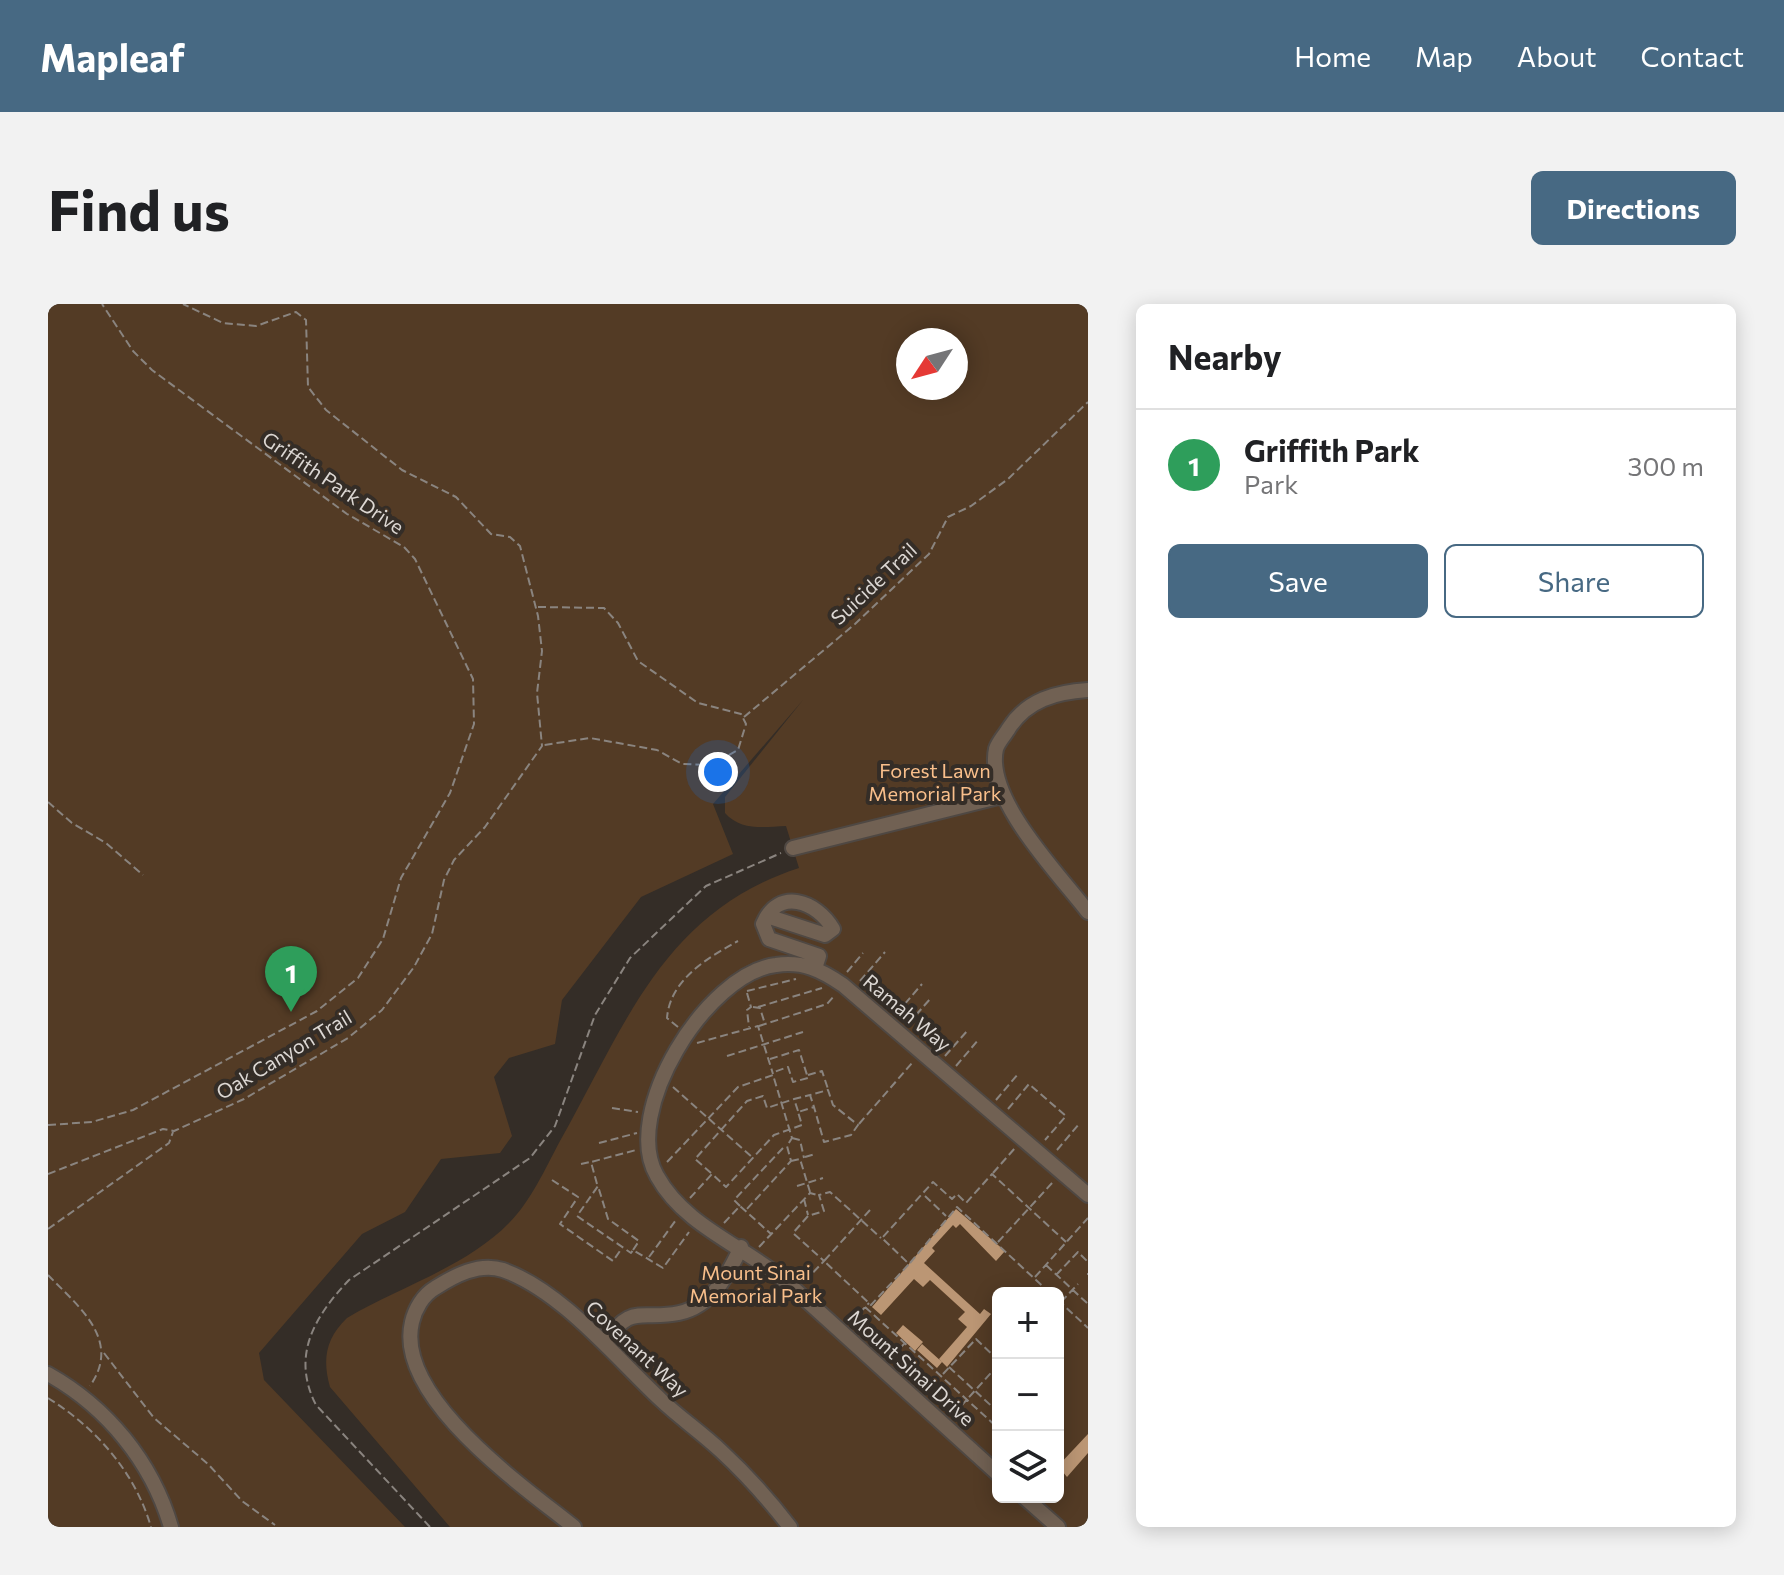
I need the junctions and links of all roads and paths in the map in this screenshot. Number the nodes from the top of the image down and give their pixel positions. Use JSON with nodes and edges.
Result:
{"nodes":[{"id":1,"x":102,"y":304,"type":"edge"},
{"id":2,"x":183,"y":304,"type":"edge"},
{"id":3,"x":1088,"y":402,"type":"edge"},
{"id":4,"x":537,"y":607,"type":"junction"},
{"id":5,"x":1088,"y":690,"type":"edge"},
{"id":6,"x":743,"y":718,"type":"junction"},
{"id":7,"x":542,"y":746,"type":"junction"},
{"id":8,"x":1002,"y":796,"type":"junction"},
{"id":9,"x":48,"y":802,"type":"edge"},
{"id":10,"x":793,"y":848,"type":"joint"},
{"id":11,"x":143,"y":875,"type":"dead end"},
{"id":12,"x":1088,"y":912,"type":"edge"},
{"id":13,"x":767,"y":916,"type":"dead end"},
{"id":14,"x":738,"y":941,"type":"dead end"},
{"id":15,"x":885,"y":952,"type":"dead end"},
{"id":16,"x":863,"y":953,"type":"dead end"},
{"id":17,"x":815,"y":968,"type":"junction"},
{"id":18,"x":797,"y":978,"type":"dead end"},
{"id":19,"x":922,"y":984,"type":"dead end"},
{"id":20,"x":844,"y":986,"type":"junction"},
{"id":21,"x":931,"y":998,"type":"dead end"},
{"id":22,"x":751,"y":1007,"type":"junction"},
{"id":23,"x":758,"y":1007,"type":"junction"},
{"id":24,"x":888,"y":1023,"type":"junction"},
{"id":25,"x":765,"y":1024,"type":"junction"},
{"id":26,"x":758,"y":1026,"type":"junction"},
{"id":27,"x":750,"y":1029,"type":"junction"},
{"id":28,"x":968,"y":1030,"type":"dead end"},
{"id":29,"x":803,"y":1032,"type":"dead end"},
{"id":30,"x":900,"y":1033,"type":"junction"},
{"id":31,"x":979,"y":1039,"type":"dead end"},
{"id":32,"x":684,"y":1042,"type":"junction"},
{"id":33,"x":764,"y":1044,"type":"junction"},
{"id":34,"x":922,"y":1052,"type":"junction"},
{"id":35,"x":727,"y":1056,"type":"dead end"},
{"id":36,"x":769,"y":1059,"type":"junction"},
{"id":37,"x":943,"y":1070,"type":"junction"},
{"id":38,"x":773,"y":1074,"type":"junction"},
{"id":39,"x":1018,"y":1074,"type":"dead end"},
{"id":40,"x":807,"y":1075,"type":"junction"},
{"id":41,"x":663,"y":1077,"type":"junction"},
{"id":42,"x":828,"y":1090,"type":"junction"},
{"id":43,"x":810,"y":1095,"type":"junction"},
{"id":44,"x":794,"y":1099,"type":"junction"},
{"id":45,"x":782,"y":1103,"type":"junction"},
{"id":46,"x":814,"y":1107,"type":"junction"},
{"id":47,"x":612,"y":1108,"type":"dead end"},
{"id":48,"x":798,"y":1112,"type":"junction"},
{"id":49,"x":650,"y":1113,"type":"junction"},
{"id":50,"x":994,"y":1114,"type":"junction"},
{"id":51,"x":709,"y":1118,"type":"junction"},
{"id":52,"x":1079,"y":1124,"type":"dead end"},
{"id":53,"x":48,"y":1125,"type":"edge"},
{"id":54,"x":858,"y":1125,"type":"junction"},
{"id":55,"x":722,"y":1129,"type":"junction"},
{"id":56,"x":790,"y":1129,"type":"junction"},
{"id":57,"x":647,"y":1130,"type":"junction"},
{"id":58,"x":174,"y":1131,"type":"junction"},
{"id":59,"x":792,"y":1138,"type":"junction"},
{"id":60,"x":1023,"y":1139,"type":"junction"},
{"id":61,"x":599,"y":1143,"type":"dead end"},
{"id":62,"x":648,"y":1147,"type":"junction"},
{"id":63,"x":783,"y":1148,"type":"dead end"},
{"id":64,"x":1036,"y":1150,"type":"junction"},
{"id":65,"x":815,"y":1154,"type":"dead end"},
{"id":66,"x":753,"y":1158,"type":"junction"},
{"id":67,"x":802,"y":1158,"type":"junction"},
{"id":68,"x":1048,"y":1160,"type":"junction"},
{"id":69,"x":791,"y":1161,"type":"junction"},
{"id":70,"x":591,"y":1162,"type":"junction"},
{"id":71,"x":581,"y":1164,"type":"dead end"},
{"id":72,"x":1062,"y":1172,"type":"junction"},
{"id":73,"x":48,"y":1174,"type":"edge"},
{"id":74,"x":655,"y":1174,"type":"junction"},
{"id":75,"x":712,"y":1174,"type":"junction"},
{"id":76,"x":992,"y":1174,"type":"junction"},
{"id":77,"x":823,"y":1178,"type":"dead end"},
{"id":78,"x":552,"y":1180,"type":"dead end"},
{"id":79,"x":807,"y":1183,"type":"junction"},
{"id":80,"x":598,"y":1186,"type":"junction"},
{"id":81,"x":797,"y":1186,"type":"dead end"},
{"id":82,"x":810,"y":1193,"type":"junction"},
{"id":83,"x":923,"y":1194,"type":"junction"},
{"id":84,"x":819,"y":1195,"type":"junction"},
{"id":85,"x":1088,"y":1195,"type":"edge"},
{"id":86,"x":804,"y":1199,"type":"junction"},
{"id":87,"x":740,"y":1206,"type":"junction"},
{"id":88,"x":682,"y":1208,"type":"junction"},
{"id":89,"x":1029,"y":1208,"type":"junction"},
{"id":90,"x":870,"y":1210,"type":"dead end"},
{"id":91,"x":569,"y":1211,"type":"junction"},
{"id":92,"x":745,"y":1211,"type":"junction"},
{"id":93,"x":577,"y":1216,"type":"junction"},
{"id":94,"x":808,"y":1216,"type":"junction"},
{"id":95,"x":947,"y":1217,"type":"junction"},
{"id":96,"x":1088,"y":1218,"type":"edge"},
{"id":97,"x":861,"y":1220,"type":"junction"},
{"id":98,"x":697,"y":1221,"type":"junction"},
{"id":99,"x":48,"y":1229,"type":"edge"},
{"id":100,"x":715,"y":1233,"type":"junction"},
{"id":101,"x":771,"y":1234,"type":"junction"},
{"id":102,"x":882,"y":1238,"type":"junction"},
{"id":103,"x":1066,"y":1242,"type":"junction"},
{"id":104,"x":997,"y":1243,"type":"junction"},
{"id":105,"x":623,"y":1247,"type":"junction"},
{"id":106,"x":633,"y":1250,"type":"junction"},
{"id":107,"x":747,"y":1251,"type":"junction"},
{"id":108,"x":649,"y":1258,"type":"junction"},
{"id":109,"x":824,"y":1261,"type":"junction"},
{"id":110,"x":1088,"y":1262,"type":"edge"},
{"id":111,"x":909,"y":1264,"type":"junction"},
{"id":112,"x":1046,"y":1265,"type":"junction"},
{"id":113,"x":48,"y":1275,"type":"edge"},
{"id":114,"x":1056,"y":1275,"type":"junction"},
{"id":115,"x":1034,"y":1278,"type":"junction"},
{"id":116,"x":1078,"y":1284,"type":"dead end"},
{"id":117,"x":1044,"y":1287,"type":"edge"},
{"id":118,"x":796,"y":1290,"type":"junction"},
{"id":119,"x":1072,"y":1290,"type":"junction"},
{"id":120,"x":1064,"y":1297,"type":"edge"},
{"id":121,"x":869,"y":1303,"type":"junction"},
{"id":122,"x":1088,"y":1304,"type":"edge"},
{"id":123,"x":1064,"y":1306,"type":"edge"},
{"id":124,"x":865,"y":1307,"type":"junction"},
{"id":125,"x":1088,"y":1328,"type":"edge"},
{"id":126,"x":843,"y":1332,"type":"junction"},
{"id":127,"x":605,"y":1343,"type":"junction"},
{"id":128,"x":905,"y":1343,"type":"junction"},
{"id":129,"x":104,"y":1353,"type":"junction"},
{"id":130,"x":997,"y":1359,"type":"edge"},
{"id":131,"x":949,"y":1367,"type":"junction"},
{"id":132,"x":882,"y":1368,"type":"junction"},
{"id":133,"x":992,"y":1372,"type":"edge"},
{"id":134,"x":48,"y":1374,"type":"edge"},
{"id":135,"x":941,"y":1376,"type":"junction"},
{"id":136,"x":974,"y":1391,"type":"junction"},
{"id":137,"x":82,"y":1397,"type":"junction"},
{"id":138,"x":48,"y":1398,"type":"edge"},
{"id":139,"x":967,"y":1399,"type":"junction"},
{"id":140,"x":992,"y":1408,"type":"edge"},
{"id":141,"x":70,"y":1413,"type":"junction"},
{"id":142,"x":992,"y":1423,"type":"edge"},
{"id":143,"x":944,"y":1424,"type":"junction"},
{"id":144,"x":992,"y":1468,"type":"edge"},
{"id":145,"x":1031,"y":1503,"type":"edge"},
{"id":146,"x":275,"y":1525,"type":"dead end"},
{"id":147,"x":151,"y":1527,"type":"edge"},
{"id":148,"x":171,"y":1527,"type":"edge"},
{"id":149,"x":430,"y":1527,"type":"edge"},
{"id":150,"x":574,"y":1527,"type":"edge"},
{"id":151,"x":790,"y":1527,"type":"edge"},
{"id":152,"x":1058,"y":1527,"type":"edge"}],
"edges":[{"from":1,"to":53,"type":"path","name":"Griffith Park Drive"},
{"from":2,"to":4,"type":"path"},
{"from":3,"to":6,"type":"path","name":"Suicide Trail"},
{"from":4,"to":6,"type":"path"},
{"from":4,"to":7,"type":"path"},
{"from":5,"to":8,"type":"street"},
{"from":6,"to":7,"type":"path"},
{"from":7,"to":58,"type":"path","name":"Oak Canyon Trail"},
{"from":8,"to":10,"type":"street"},
{"from":8,"to":12,"type":"street"},
{"from":9,"to":11,"type":"path"},
{"from":10,"to":149,"type":"path"},
{"from":13,"to":17,"type":"street"},
{"from":14,"to":32,"type":"path"},
{"from":15,"to":20,"type":"path"},
{"from":16,"to":20,"type":"path"},
{"from":17,"to":20,"type":"street","name":"Ramah Way"},
{"from":17,"to":32,"type":"street","name":"Ramah Way"},
{"from":18,"to":22,"type":"path"},
{"from":19,"to":24,"type":"path"},
{"from":20,"to":23,"type":"path"},
{"from":20,"to":24,"type":"street","name":"Ramah Way"},
{"from":20,"to":25,"type":"path"},
{"from":21,"to":30,"type":"path"},
{"from":22,"to":23,"type":"path"},
{"from":22,"to":27,"type":"path"},
{"from":23,"to":25,"type":"path"},
{"from":24,"to":30,"type":"street","name":"Ramah Way"},
{"from":25,"to":26,"type":"path"},
{"from":26,"to":27,"type":"path"},
{"from":26,"to":33,"type":"path"},
{"from":27,"to":32,"type":"path"},
{"from":28,"to":37,"type":"path"},
{"from":29,"to":33,"type":"path"},
{"from":30,"to":34,"type":"street","name":"Ramah Way"},
{"from":31,"to":37,"type":"path"},
{"from":32,"to":41,"type":"street","name":"Mount Sinai Drive"},
{"from":33,"to":35,"type":"path"},
{"from":33,"to":36,"type":"path"},
{"from":34,"to":37,"type":"street","name":"Ramah Way"},
{"from":34,"to":54,"type":"path"},
{"from":36,"to":38,"type":"path"},
{"from":36,"to":40,"type":"path"},
{"from":37,"to":50,"type":"street","name":"Ramah Way"},
{"from":38,"to":40,"type":"path"},
{"from":38,"to":45,"type":"path"},
{"from":38,"to":51,"type":"path"},
{"from":39,"to":50,"type":"path"},
{"from":40,"to":42,"type":"path"},
{"from":41,"to":49,"type":"street","name":"Mount Sinai Drive"},
{"from":41,"to":51,"type":"path"},
{"from":42,"to":43,"type":"path"},
{"from":42,"to":54,"type":"path"},
{"from":43,"to":44,"type":"path"},
{"from":43,"to":46,"type":"path"},
{"from":44,"to":45,"type":"path"},
{"from":44,"to":48,"type":"path"},
{"from":45,"to":55,"type":"path"},
{"from":45,"to":56,"type":"path"},
{"from":46,"to":48,"type":"path"},
{"from":46,"to":54,"type":"path"},
{"from":47,"to":49,"type":"path"},
{"from":48,"to":56,"type":"path"},
{"from":49,"to":57,"type":"street","name":"Mount Sinai Drive"},
{"from":50,"to":60,"type":"street","name":"Ramah Way"},
{"from":50,"to":64,"type":"path"},
{"from":51,"to":55,"type":"path"},
{"from":51,"to":74,"type":"path"},
{"from":52,"to":68,"type":"path"},
{"from":55,"to":66,"type":"path"},
{"from":55,"to":75,"type":"path"},
{"from":56,"to":59,"type":"path"},
{"from":56,"to":66,"type":"path"},
{"from":57,"to":61,"type":"path"},
{"from":57,"to":62,"type":"street","name":"Mount Sinai Drive"},
{"from":58,"to":73,"type":"path","name":"Oak Canyon Trail"},
{"from":58,"to":99,"type":"path","name":"Oak Canyon Trail"},
{"from":59,"to":67,"type":"path"},
{"from":59,"to":69,"type":"path"},
{"from":60,"to":64,"type":"street","name":"Ramah Way"},
{"from":60,"to":76,"type":"path"},
{"from":62,"to":70,"type":"path"},
{"from":62,"to":74,"type":"street","name":"Mount Sinai Drive"},
{"from":63,"to":87,"type":"path"},
{"from":64,"to":68,"type":"street","name":"Ramah Way"},
{"from":65,"to":67,"type":"path"},
{"from":66,"to":75,"type":"path"},
{"from":67,"to":69,"type":"path"},
{"from":67,"to":79,"type":"path"},
{"from":68,"to":72,"type":"street","name":"Ramah Way"},
{"from":69,"to":92,"type":"path"},
{"from":70,"to":71,"type":"path"},
{"from":70,"to":80,"type":"path"},
{"from":72,"to":85,"type":"street","name":"Ramah Way"},
{"from":72,"to":89,"type":"path"},
{"from":74,"to":88,"type":"street","name":"Mount Sinai Drive"},
{"from":75,"to":88,"type":"path"},
{"from":76,"to":83,"type":"path"},
{"from":76,"to":89,"type":"path"},
{"from":77,"to":79,"type":"path"},
{"from":78,"to":91,"type":"path"},
{"from":79,"to":81,"type":"path"},
{"from":79,"to":82,"type":"path"},
{"from":80,"to":93,"type":"path"},
{"from":80,"to":106,"type":"path"},
{"from":82,"to":84,"type":"path"},
{"from":82,"to":86,"type":"path"},
{"from":83,"to":95,"type":"path"},
{"from":83,"to":102,"type":"path"},
{"from":84,"to":94,"type":"path"},
{"from":84,"to":97,"type":"path"},
{"from":86,"to":94,"type":"path"},
{"from":86,"to":101,"type":"path"},
{"from":87,"to":92,"type":"path"},
{"from":87,"to":100,"type":"path"},
{"from":88,"to":98,"type":"street","name":"Mount Sinai Drive"},
{"from":88,"to":108,"type":"path"},
{"from":89,"to":103,"type":"path"},
{"from":89,"to":104,"type":"path"},
{"from":90,"to":97,"type":"path"},
{"from":91,"to":93,"type":"path"},
{"from":91,"to":105,"type":"path"},
{"from":92,"to":101,"type":"path"},
{"from":93,"to":105,"type":"path"},
{"from":94,"to":109,"type":"path"},
{"from":95,"to":104,"type":"path"},
{"from":95,"to":111,"type":"path"},
{"from":96,"to":103,"type":"path"},
{"from":97,"to":102,"type":"path"},
{"from":97,"to":109,"type":"path"},
{"from":98,"to":100,"type":"street","name":"Mount Sinai Drive"},
{"from":98,"to":108,"type":"path"},
{"from":100,"to":107,"type":"street","name":"Mount Sinai Drive"},
{"from":101,"to":107,"type":"path"},
{"from":102,"to":111,"type":"path"},
{"from":103,"to":112,"type":"path"},
{"from":104,"to":115,"type":"path"},
{"from":105,"to":106,"type":"path"},
{"from":106,"to":108,"type":"path"},
{"from":107,"to":118,"type":"street","name":"Mount Sinai Drive"},
{"from":107,"to":127,"type":"street"},
{"from":109,"to":118,"type":"path"},
{"from":109,"to":121,"type":"path"},
{"from":110,"to":114,"type":"path"},
{"from":111,"to":121,"type":"path"},
{"from":112,"to":114,"type":"path"},
{"from":112,"to":115,"type":"path"},
{"from":113,"to":129,"type":"path"},
{"from":114,"to":119,"type":"path"},
{"from":115,"to":117,"type":"path"},
{"from":116,"to":119,"type":"path"},
{"from":118,"to":126,"type":"street","name":"Mount Sinai Drive"},
{"from":119,"to":120,"type":"path"},
{"from":119,"to":122,"type":"path"},
{"from":121,"to":124,"type":"path"},
{"from":123,"to":125,"type":"path"},
{"from":124,"to":126,"type":"path"},
{"from":124,"to":128,"type":"path"},
{"from":126,"to":132,"type":"street","name":"Mount Sinai Drive"},
{"from":127,"to":150,"type":"street","name":"Covenant Way"},
{"from":127,"to":151,"type":"street","name":"Covenant Way"},
{"from":128,"to":132,"type":"path"},
{"from":128,"to":135,"type":"path"},
{"from":129,"to":137,"type":"path"},
{"from":129,"to":146,"type":"path"},
{"from":130,"to":131,"type":"path"},
{"from":131,"to":135,"type":"path"},
{"from":131,"to":136,"type":"path"},
{"from":132,"to":143,"type":"street","name":"Mount Sinai Drive"},
{"from":133,"to":136,"type":"path"},
{"from":134,"to":137,"type":"street"},
{"from":135,"to":139,"type":"path"},
{"from":136,"to":139,"type":"path"},
{"from":136,"to":140,"type":"path"},
{"from":137,"to":141,"type":"path"},
{"from":137,"to":148,"type":"street"},
{"from":138,"to":141,"type":"path"},
{"from":139,"to":142,"type":"path"},
{"from":139,"to":143,"type":"path"},
{"from":141,"to":147,"type":"path"},
{"from":143,"to":144,"type":"street","name":"Mount Sinai Drive"},
{"from":145,"to":152,"type":"street"}]}
